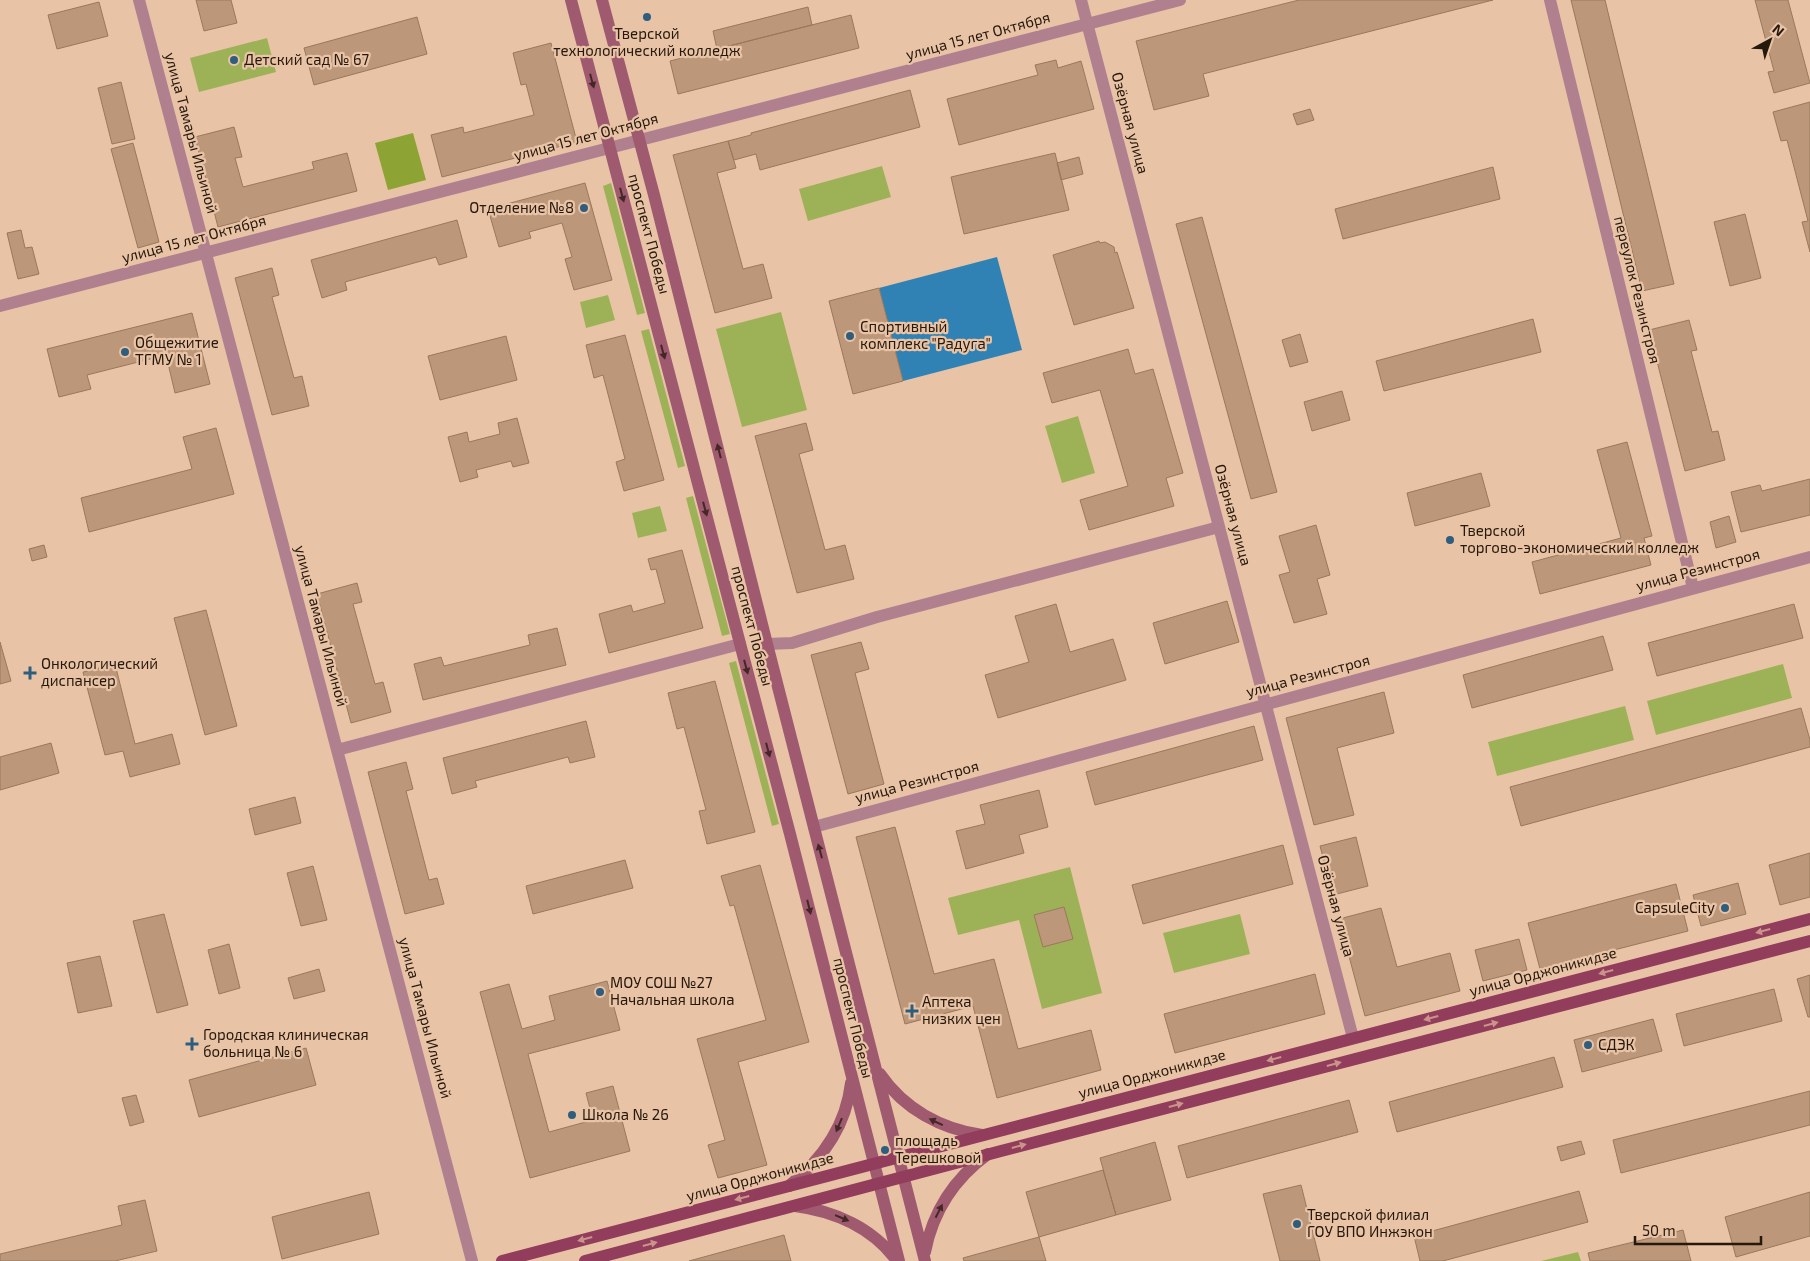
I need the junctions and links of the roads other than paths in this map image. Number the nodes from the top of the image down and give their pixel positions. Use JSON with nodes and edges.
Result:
{"nodes":[{"id":1,"x":138,"y":0,"type":"edge"},
{"id":2,"x":571,"y":0,"type":"edge"},
{"id":3,"x":602,"y":0,"type":"edge"},
{"id":4,"x":1081,"y":0,"type":"edge"},
{"id":5,"x":1180,"y":0,"type":"edge"},
{"id":6,"x":1550,"y":0,"type":"edge"},
{"id":7,"x":1088,"y":24,"type":"junction"},
{"id":8,"x":639,"y":140,"type":"junction"},
{"id":9,"x":609,"y":148,"type":"junction"},
{"id":10,"x":205,"y":253,"type":"junction"},
{"id":11,"x":0,"y":306,"type":"edge"},
{"id":12,"x":1219,"y":527,"type":"junction"},
{"id":13,"x":1810,"y":557,"type":"edge"},
{"id":14,"x":1693,"y":588,"type":"junction"},
{"id":15,"x":740,"y":644,"type":"junction"},
{"id":16,"x":767,"y":644,"type":"junction"},
{"id":17,"x":1266,"y":704,"type":"junction"},
{"id":18,"x":337,"y":750,"type":"junction"},
{"id":19,"x":814,"y":827,"type":"junction"},
{"id":20,"x":1810,"y":919,"type":"edge"},
{"id":21,"x":1810,"y":941,"type":"edge"},
{"id":22,"x":1353,"y":1038,"type":"junction"},
{"id":23,"x":876,"y":1068,"type":"junction"},
{"id":24,"x":851,"y":1078,"type":"junction"},
{"id":25,"x":982,"y":1135,"type":"junction"},
{"id":26,"x":988,"y":1154,"type":"junction"},
{"id":27,"x":899,"y":1157,"type":"junction"},
{"id":28,"x":874,"y":1164,"type":"junction"},
{"id":29,"x":904,"y":1177,"type":"junction"},
{"id":30,"x":879,"y":1184,"type":"junction"},
{"id":31,"x":789,"y":1186,"type":"junction"},
{"id":32,"x":795,"y":1206,"type":"junction"},
{"id":33,"x":925,"y":1259,"type":"edge"},
{"id":34,"x":472,"y":1261,"type":"edge"},
{"id":35,"x":502,"y":1261,"type":"edge"},
{"id":36,"x":586,"y":1261,"type":"edge"},
{"id":37,"x":898,"y":1261,"type":"edge"}],
"edges":[{"from":1,"to":10,"type":"street","name":"улица Тамары Ильиной"},
{"from":2,"to":9,"type":"main road","name":"проспект Победы","one_way":true},
{"from":3,"to":8,"type":"main road","name":"проспект Победы"},
{"from":4,"to":7,"type":"street","name":"Озёрная улица"},
{"from":5,"to":7,"type":"street","name":"улица 15 лет Октября"},
{"from":6,"to":14,"type":"street","name":"переулок Резинстроя"},
{"from":7,"to":8,"type":"street","name":"улица 15 лет Октября"},
{"from":7,"to":12,"type":"street","name":"Озёрная улица"},
{"from":8,"to":9,"type":"street","name":"улица 15 лет Октября"},
{"from":16,"to":8,"type":"main road","name":"проспект Победы","one_way":true},
{"from":9,"to":10,"type":"street","name":"улица 15 лет Октября"},
{"from":9,"to":15,"type":"main road","name":"проспект Победы","one_way":true},
{"from":10,"to":11,"type":"street","name":"улица 15 лет Октября"},
{"from":10,"to":18,"type":"street","name":"улица Тамары Ильиной"},
{"from":12,"to":16,"type":"street"},
{"from":12,"to":17,"type":"street","name":"Озёрная улица"},
{"from":13,"to":14,"type":"street","name":"улица Резинстроя"},
{"from":14,"to":17,"type":"street","name":"улица Резинстроя"},
{"from":15,"to":18,"type":"street"},
{"from":15,"to":24,"type":"main road","name":"проспект Победы","one_way":true},
{"from":16,"to":19,"type":"main road","name":"проспект Победы"},
{"from":17,"to":19,"type":"street","name":"улица Резинстроя"},
{"from":17,"to":22,"type":"street","name":"Озёрная улица"},
{"from":18,"to":34,"type":"street","name":"улица Тамары Ильиной"},
{"from":23,"to":19,"type":"main road","name":"проспект Победы","one_way":true},
{"from":20,"to":22,"type":"main road","name":"улица Орджоникидзе","one_way":true},
{"from":26,"to":21,"type":"main road","one_way":true},
{"from":22,"to":25,"type":"main road","name":"улица Орджоникидзе","one_way":true},
{"from":25,"to":23,"type":"main road","one_way":true},
{"from":23,"to":27,"type":"main road","name":"проспект Победы"},
{"from":24,"to":28,"type":"main road","name":"проспект Победы"},
{"from":24,"to":31,"type":"main road","one_way":true},
{"from":25,"to":27,"type":"main road","name":"улица Орджоникидзе"},
{"from":26,"to":29,"type":"main road"},
{"from":33,"to":26,"type":"main road","one_way":true},
{"from":27,"to":28,"type":"main road","name":"улица Орджоникидзе"},
{"from":27,"to":29,"type":"main road","name":"проспект Победы"},
{"from":28,"to":30,"type":"main road","name":"проспект Победы"},
{"from":28,"to":31,"type":"main road","name":"улица Орджоникидзе"},
{"from":29,"to":30,"type":"main road"},
{"from":29,"to":33,"type":"main road","name":"проспект Победы"},
{"from":30,"to":32,"type":"main road"},
{"from":30,"to":37,"type":"main road","name":"проспект Победы"},
{"from":31,"to":35,"type":"main road","name":"улица Орджоникидзе","one_way":true},
{"from":36,"to":32,"type":"main road","one_way":true},
{"from":32,"to":37,"type":"main road","one_way":true}]}
